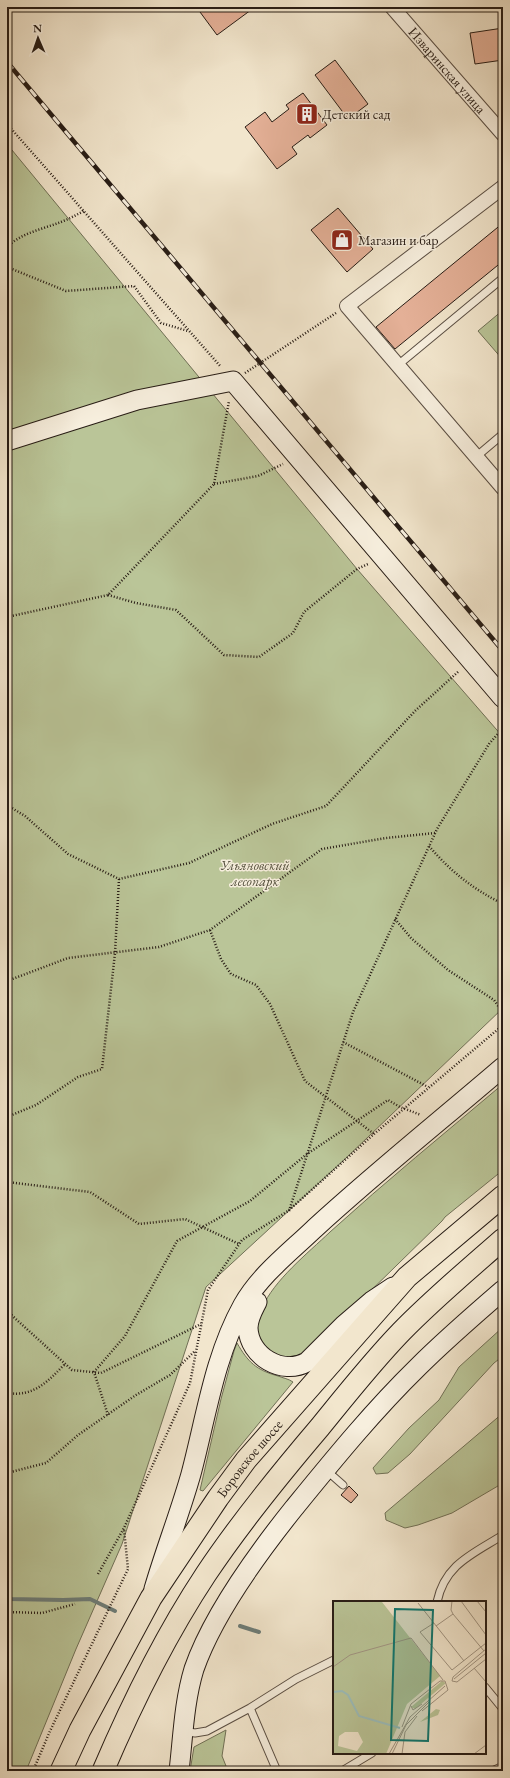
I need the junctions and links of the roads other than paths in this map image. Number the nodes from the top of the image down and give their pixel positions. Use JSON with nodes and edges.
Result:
{"nodes":[{"id":1,"x":392,"y":7,"type":"edge"},
{"id":2,"x":503,"y":134,"type":"edge"},
{"id":3,"x":503,"y":187,"type":"edge"},
{"id":4,"x":503,"y":278,"type":"edge"},
{"id":5,"x":398,"y":365,"type":"junction"},
{"id":6,"x":503,"y":434,"type":"edge"},
{"id":7,"x":7,"y":441,"type":"edge"},
{"id":8,"x":477,"y":456,"type":"junction"},
{"id":9,"x":503,"y":488,"type":"edge"},
{"id":10,"x":503,"y":698,"type":"edge"},
{"id":11,"x":503,"y":1067,"type":"edge"},
{"id":12,"x":503,"y":1196,"type":"edge"},
{"id":13,"x":503,"y":1239,"type":"edge"},
{"id":14,"x":284,"y":1257,"type":"junction"},
{"id":15,"x":407,"y":1277,"type":"junction"},
{"id":16,"x":503,"y":1290,"type":"edge"},
{"id":17,"x":326,"y":1469,"type":"junction"},
{"id":18,"x":343,"y":1485,"type":"dead end"},
{"id":19,"x":503,"y":1535,"type":"edge"},
{"id":20,"x":151,"y":1598,"type":"junction"},
{"id":21,"x":437,"y":1601,"type":"edge"},
{"id":22,"x":333,"y":1660,"type":"edge"},
{"id":23,"x":486,"y":1688,"type":"edge"},
{"id":24,"x":250,"y":1708,"type":"junction"},
{"id":25,"x":503,"y":1710,"type":"edge"},
{"id":26,"x":184,"y":1731,"type":"junction"},
{"id":27,"x":370,"y":1754,"type":"edge"},
{"id":28,"x":503,"y":1766,"type":"edge"},
{"id":29,"x":62,"y":1771,"type":"edge"},
{"id":30,"x":103,"y":1771,"type":"edge"},
{"id":31,"x":180,"y":1771,"type":"edge"},
{"id":32,"x":277,"y":1771,"type":"edge"},
{"id":33,"x":342,"y":1771,"type":"edge"},
{"id":34,"x":492,"y":1771,"type":"edge"}],
"edges":[{"from":1,"to":2,"type":"street","name":"Изваринская улица"},
{"from":3,"to":5,"type":"street"},
{"from":4,"to":5,"type":"lane"},
{"from":5,"to":8,"type":"street"},
{"from":6,"to":8,"type":"lane"},
{"from":7,"to":10,"type":"street"},
{"from":8,"to":9,"type":"street"},
{"from":11,"to":14,"type":"street"},
{"from":12,"to":15,"type":"main road","name":"Боровское шоссе"},
{"from":13,"to":30,"type":"main road"},
{"from":14,"to":15,"type":"street"},
{"from":14,"to":20,"type":"street"},
{"from":15,"to":20,"type":"main road","name":"Боровское шоссе"},
{"from":16,"to":17,"type":"street"},
{"from":17,"to":18,"type":"lane"},
{"from":17,"to":26,"type":"street"},
{"from":19,"to":21,"type":"lane"},
{"from":20,"to":29,"type":"main road","name":"Боровское шоссе"},
{"from":22,"to":24,"type":"lane"},
{"from":23,"to":25,"type":"lane"},
{"from":24,"to":26,"type":"lane"},
{"from":24,"to":32,"type":"lane"},
{"from":26,"to":31,"type":"street"},
{"from":27,"to":33,"type":"lane"},
{"from":28,"to":34,"type":"lane"}]}
